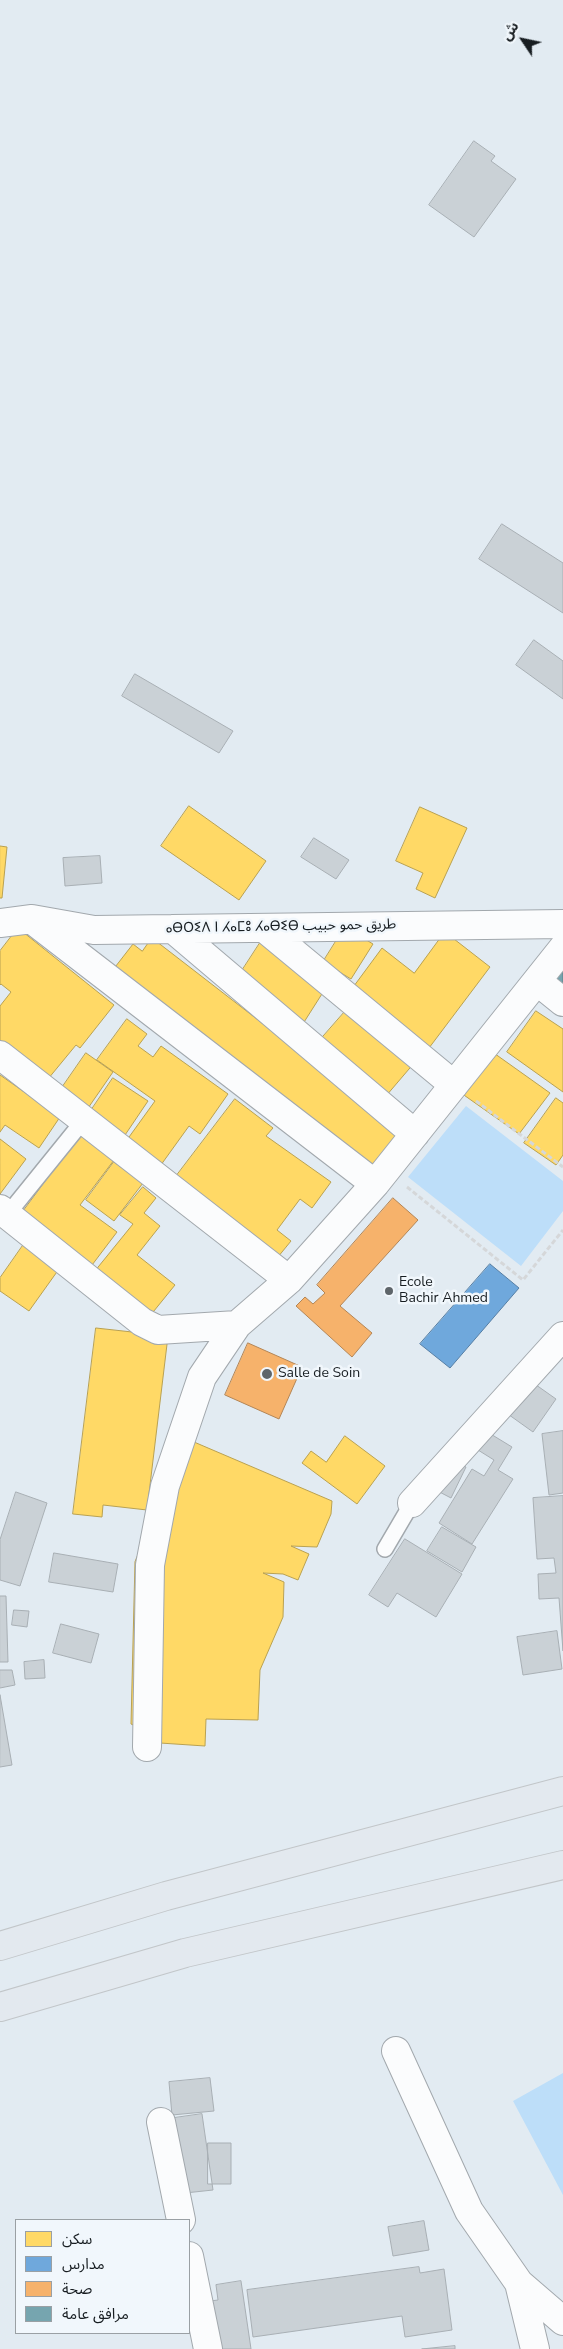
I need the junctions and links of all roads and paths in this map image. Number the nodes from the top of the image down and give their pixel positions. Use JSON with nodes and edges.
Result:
{"nodes":[{"id":1,"x":32,"y":919,"type":"junction"},
{"id":2,"x":0,"y":923,"type":"edge"},
{"id":3,"x":563,"y":924,"type":"edge"},
{"id":4,"x":264,"y":928,"type":"junction"},
{"id":5,"x":172,"y":929,"type":"junction"},
{"id":6,"x":563,"y":948,"type":"edge"},
{"id":7,"x":537,"y":981,"type":"junction"},
{"id":8,"x":563,"y":1002,"type":"edge"},
{"id":9,"x":0,"y":1055,"type":"edge"},
{"id":10,"x":454,"y":1085,"type":"junction"},
{"id":11,"x":82,"y":1121,"type":"junction"},
{"id":12,"x":415,"y":1134,"type":"junction"},
{"id":13,"x":563,"y":1167,"type":"edge"},
{"id":14,"x":381,"y":1177,"type":"junction"},
{"id":15,"x":4,"y":1212,"type":"edge"},
{"id":16,"x":563,"y":1230,"type":"edge"},
{"id":17,"x":288,"y":1280,"type":"junction"},
{"id":18,"x":237,"y":1325,"type":"junction"},
{"id":19,"x":563,"y":1336,"type":"edge"},
{"id":20,"x":412,"y":1503,"type":"joint"},
{"id":21,"x":385,"y":1549,"type":"dead end"},
{"id":22,"x":147,"y":1747,"type":"dead end"},
{"id":23,"x":563,"y":1791,"type":"edge"},
{"id":24,"x":563,"y":1865,"type":"edge"},
{"id":25,"x":0,"y":1946,"type":"edge"},
{"id":26,"x":0,"y":2007,"type":"edge"},
{"id":27,"x":396,"y":2051,"type":"dead end"},
{"id":28,"x":162,"y":2122,"type":"dead end"},
{"id":29,"x":181,"y":2219,"type":"edge"},
{"id":30,"x":190,"y":2261,"type":"edge"},
{"id":31,"x":519,"y":2283,"type":"junction"},
{"id":32,"x":563,"y":2321,"type":"edge"},
{"id":33,"x":208,"y":2349,"type":"edge"},
{"id":34,"x":535,"y":2349,"type":"edge"}],
"edges":[{"from":1,"to":2,"type":"street","name":"ⴰⴱⵔⵉⴷ ⵏ ⵃⴰⵎⵓ ⵃⴰⴱⵉⴱ طريق حمو حبيب"},
{"from":1,"to":5,"type":"street","name":"ⴰⴱⵔⵉⴷ ⵏ ⵃⴰⵎⵓ ⵃⴰⴱⵉⴱ طريق حمو حبيب"},
{"from":1,"to":14,"type":"street"},
{"from":3,"to":4,"type":"street","name":"ⴰⴱⵔⵉⴷ ⵏ ⵃⴰⵎⵓ ⵃⴰⴱⵉⴱ طريق حمو حبيب"},
{"from":4,"to":5,"type":"street","name":"ⴰⴱⵔⵉⴷ ⵏ ⵃⴰⵎⵓ ⵃⴰⴱⵉⴱ طريق حمو حبيب"},
{"from":4,"to":10,"type":"street"},
{"from":5,"to":12,"type":"street"},
{"from":6,"to":7,"type":"street"},
{"from":7,"to":8,"type":"street"},
{"from":7,"to":10,"type":"street"},
{"from":9,"to":11,"type":"street"},
{"from":10,"to":12,"type":"street"},
{"from":10,"to":13,"type":"path"},
{"from":11,"to":15,"type":"lane"},
{"from":11,"to":17,"type":"street"},
{"from":12,"to":14,"type":"street"},
{"from":14,"to":16,"type":"path"},
{"from":14,"to":17,"type":"street"},
{"from":15,"to":18,"type":"street"},
{"from":17,"to":18,"type":"street"},
{"from":18,"to":22,"type":"street"},
{"from":19,"to":20,"type":"street"},
{"from":20,"to":21,"type":"lane"},
{"from":23,"to":25,"type":"highway"},
{"from":24,"to":26,"type":"highway"},
{"from":27,"to":31,"type":"street"},
{"from":28,"to":29,"type":"street"},
{"from":30,"to":33,"type":"street"},
{"from":31,"to":32,"type":"street"},
{"from":31,"to":34,"type":"street"}]}
